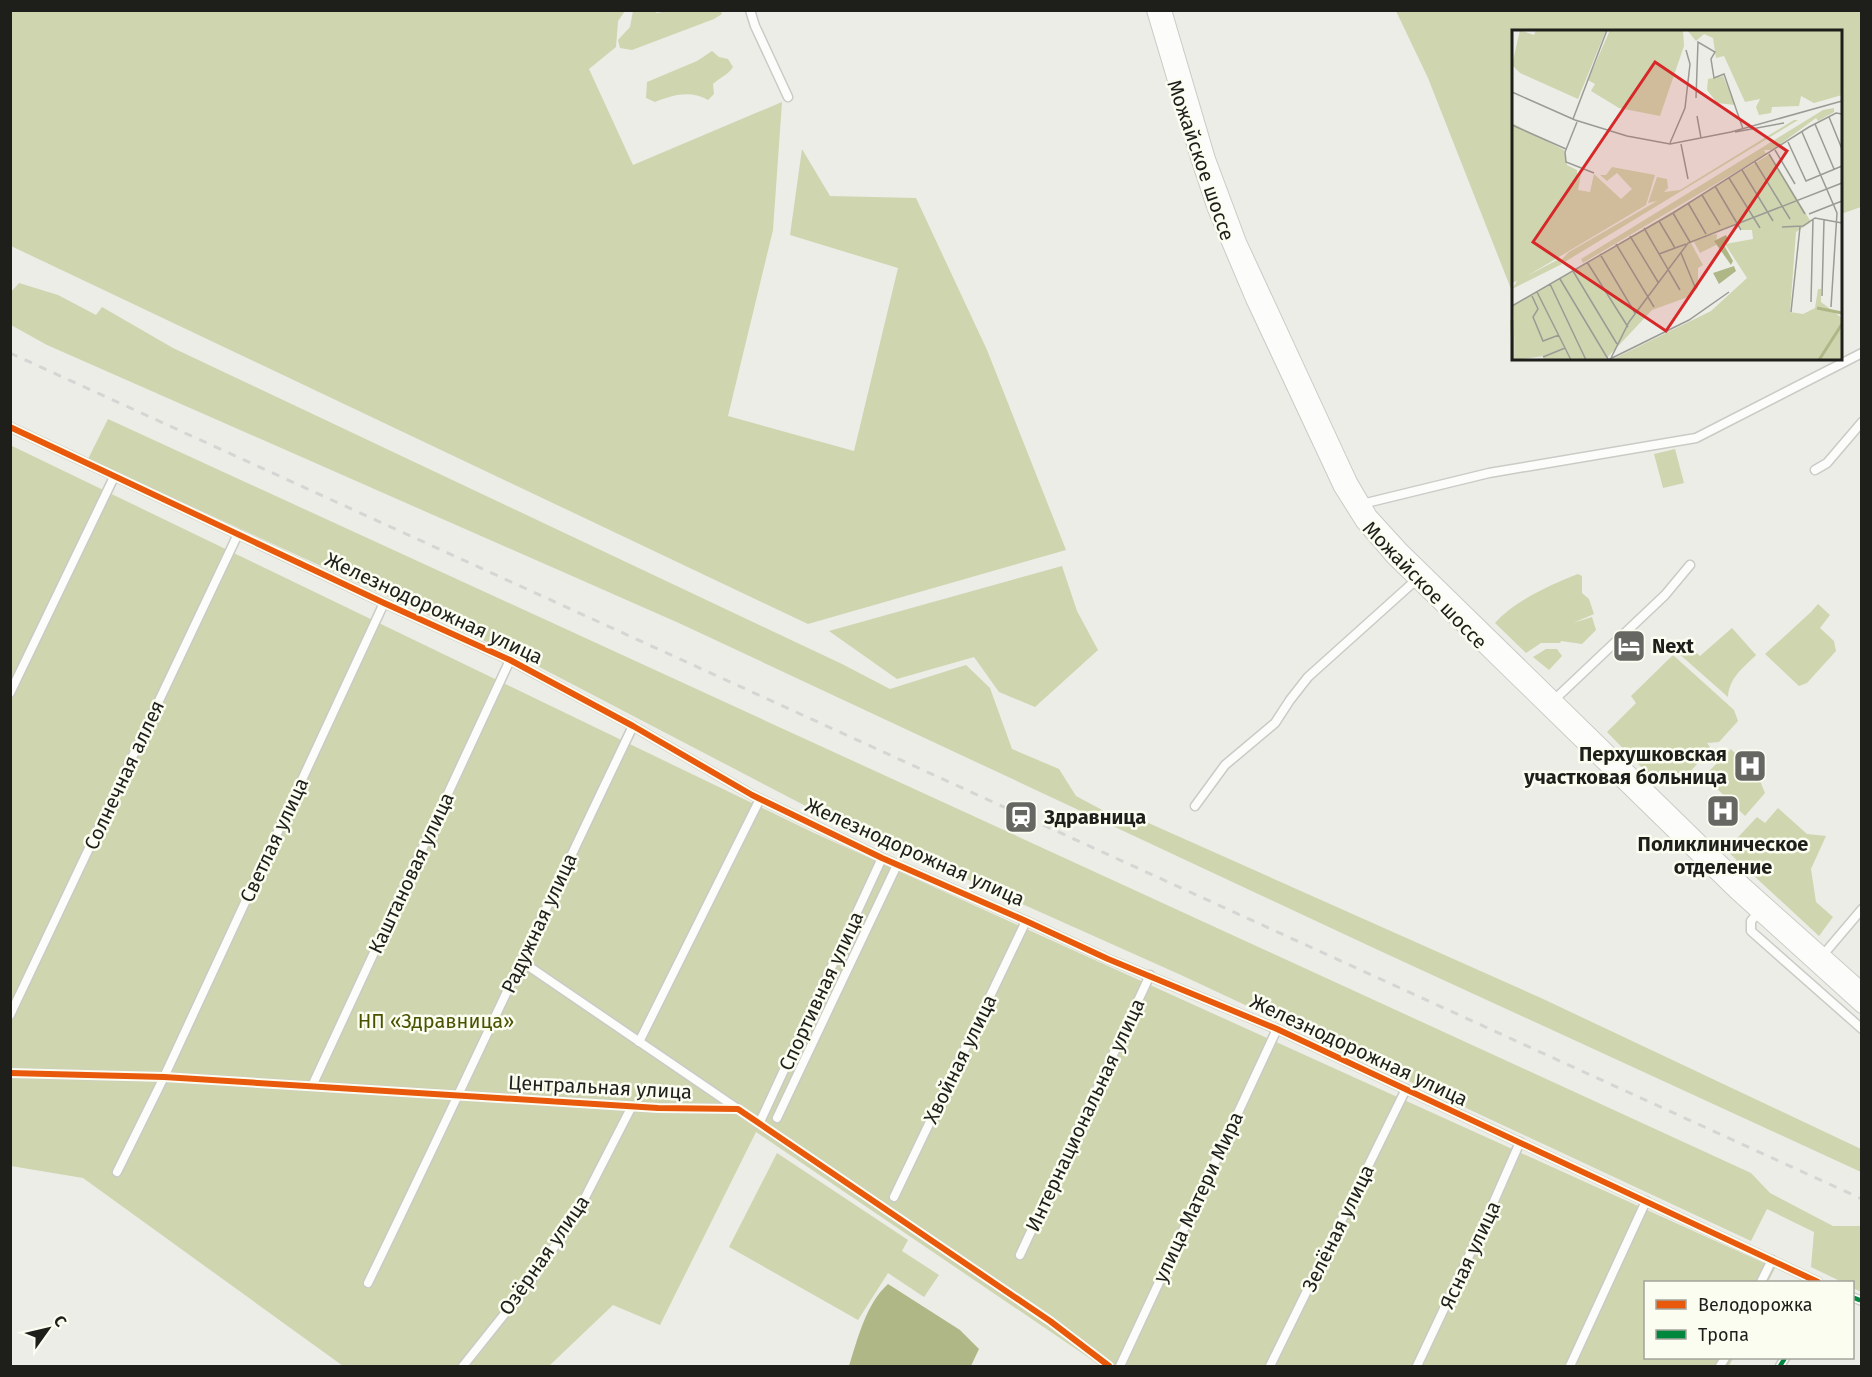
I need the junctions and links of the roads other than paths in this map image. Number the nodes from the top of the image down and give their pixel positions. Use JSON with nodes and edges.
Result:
{"nodes":[{"id":1,"x":750,"y":10,"type":"edge"},
{"id":2,"x":1154,"y":10,"type":"edge"},
{"id":3,"x":1164,"y":10,"type":"edge"},
{"id":4,"x":788,"y":97,"type":"dead end"},
{"id":5,"x":1862,"y":353,"type":"edge"},
{"id":6,"x":1862,"y":422,"type":"edge"},
{"id":7,"x":10,"y":427,"type":"edge"},
{"id":8,"x":1815,"y":470,"type":"dead end"},
{"id":9,"x":114,"y":477,"type":"junction"},
{"id":10,"x":1362,"y":504,"type":"junction"},
{"id":11,"x":238,"y":534,"type":"junction"},
{"id":12,"x":1690,"y":565,"type":"dead end"},
{"id":13,"x":1416,"y":580,"type":"junction"},
{"id":14,"x":384,"y":603,"type":"junction"},
{"id":15,"x":510,"y":660,"type":"junction"},
{"id":16,"x":10,"y":693,"type":"edge"},
{"id":17,"x":1554,"y":700,"type":"junction"},
{"id":18,"x":633,"y":726,"type":"junction"},
{"id":19,"x":760,"y":799,"type":"junction"},
{"id":20,"x":1195,"y":806,"type":"dead end"},
{"id":21,"x":882,"y":858,"type":"junction"},
{"id":22,"x":897,"y":865,"type":"junction"},
{"id":23,"x":1862,"y":909,"type":"edge"},
{"id":24,"x":1758,"y":913,"type":"junction"},
{"id":25,"x":1026,"y":921,"type":"junction"},
{"id":26,"x":1822,"y":955,"type":"junction"},
{"id":27,"x":521,"y":961,"type":"junction"},
{"id":28,"x":1150,"y":975,"type":"junction"},
{"id":29,"x":1862,"y":990,"type":"edge"},
{"id":30,"x":1862,"y":1006,"type":"edge"},
{"id":31,"x":10,"y":1015,"type":"edge"},
{"id":32,"x":1277,"y":1029,"type":"junction"},
{"id":33,"x":1862,"y":1029,"type":"edge"},
{"id":34,"x":639,"y":1042,"type":"junction"},
{"id":35,"x":10,"y":1073,"type":"edge"},
{"id":36,"x":164,"y":1077,"type":"junction"},
{"id":37,"x":312,"y":1086,"type":"junction"},
{"id":38,"x":1406,"y":1089,"type":"junction"},
{"id":39,"x":460,"y":1096,"type":"junction"},
{"id":40,"x":632,"y":1106,"type":"junction"},
{"id":41,"x":738,"y":1109,"type":"junction"},
{"id":42,"x":777,"y":1118,"type":"dead end"},
{"id":43,"x":759,"y":1124,"type":"junction"},
{"id":44,"x":1520,"y":1142,"type":"junction"},
{"id":45,"x":117,"y":1172,"type":"dead end"},
{"id":46,"x":894,"y":1197,"type":"dead end"},
{"id":47,"x":1646,"y":1201,"type":"junction"},
{"id":48,"x":1020,"y":1255,"type":"dead end"},
{"id":49,"x":1772,"y":1260,"type":"junction"},
{"id":50,"x":1762,"y":1281,"type":"edge"},
{"id":51,"x":1816,"y":1281,"type":"edge"},
{"id":52,"x":368,"y":1283,"type":"dead end"},
{"id":53,"x":463,"y":1366,"type":"edge"},
{"id":54,"x":1109,"y":1366,"type":"edge"},
{"id":55,"x":1120,"y":1366,"type":"edge"},
{"id":56,"x":1270,"y":1366,"type":"edge"},
{"id":57,"x":1417,"y":1366,"type":"edge"},
{"id":58,"x":1570,"y":1366,"type":"edge"}],
"edges":[{"from":1,"to":4,"type":"street"},
{"from":2,"to":13,"type":"main road","name":"Можайское шоссе"},
{"from":3,"to":10,"type":"main road","name":"Можайское шоссе"},
{"from":5,"to":10,"type":"street"},
{"from":6,"to":8,"type":"street"},
{"from":7,"to":9,"type":"street","name":"Железнодорожная улица"},
{"from":9,"to":11,"type":"street","name":"Железнодорожная улица"},
{"from":9,"to":16,"type":"street"},
{"from":10,"to":17,"type":"main road","name":"Можайское шоссе"},
{"from":11,"to":14,"type":"street","name":"Железнодорожная улица"},
{"from":11,"to":31,"type":"street","name":"Солнечная аллея"},
{"from":12,"to":17,"type":"street"},
{"from":13,"to":20,"type":"street"},
{"from":13,"to":24,"type":"main road","name":"Можайское шоссе"},
{"from":14,"to":15,"type":"street","name":"Железнодорожная улица"},
{"from":14,"to":36,"type":"street","name":"Светлая улица"},
{"from":15,"to":18,"type":"street","name":"Железнодорожная улица"},
{"from":15,"to":37,"type":"street","name":"Каштановая улица"},
{"from":17,"to":26,"type":"main road","name":"Можайское шоссе"},
{"from":18,"to":19,"type":"street","name":"Железнодорожная улица"},
{"from":18,"to":27,"type":"street","name":"Радужная улица"},
{"from":19,"to":21,"type":"street","name":"Железнодорожная улица"},
{"from":19,"to":34,"type":"street"},
{"from":21,"to":22,"type":"street","name":"Железнодорожная улица"},
{"from":21,"to":43,"type":"street","name":"Спортивная улица"},
{"from":22,"to":25,"type":"street","name":"Железнодорожная улица"},
{"from":22,"to":42,"type":"street"},
{"from":23,"to":26,"type":"street"},
{"from":24,"to":30,"type":"main road","name":"Можайское шоссе"},
{"from":24,"to":33,"type":"street"},
{"from":25,"to":28,"type":"street","name":"Железнодорожная улица"},
{"from":25,"to":46,"type":"street","name":"Хвойная улица"},
{"from":26,"to":29,"type":"main road","name":"Можайское шоссе"},
{"from":27,"to":34,"type":"street"},
{"from":27,"to":39,"type":"street","name":"Радужная улица"},
{"from":28,"to":32,"type":"street","name":"Железнодорожная улица"},
{"from":28,"to":48,"type":"street","name":"Интернациональная улица"},
{"from":32,"to":38,"type":"street","name":"Железнодорожная улица"},
{"from":32,"to":55,"type":"street","name":"улица Матери Мира"},
{"from":34,"to":41,"type":"street"},
{"from":35,"to":36,"type":"street","name":"Центральная улица"},
{"from":36,"to":37,"type":"street","name":"Центральная улица"},
{"from":36,"to":45,"type":"street","name":"Светлая улица"},
{"from":37,"to":39,"type":"street","name":"Центральная улица"},
{"from":38,"to":44,"type":"street","name":"Железнодорожная улица"},
{"from":38,"to":56,"type":"street","name":"Зелёная улица"},
{"from":39,"to":40,"type":"street","name":"Центральная улица"},
{"from":39,"to":52,"type":"street","name":"Радужная улица"},
{"from":40,"to":41,"type":"street","name":"Центральная улица"},
{"from":40,"to":53,"type":"street","name":"Озёрная улица"},
{"from":41,"to":43,"type":"street"},
{"from":43,"to":54,"type":"street"},
{"from":44,"to":47,"type":"street","name":"Железнодорожная улица"},
{"from":44,"to":57,"type":"street","name":"Ясная улица"},
{"from":47,"to":49,"type":"street","name":"Железнодорожная улица"},
{"from":47,"to":58,"type":"street"},
{"from":49,"to":50,"type":"street"},
{"from":49,"to":51,"type":"street","name":"Железнодорожная улица"}]}
